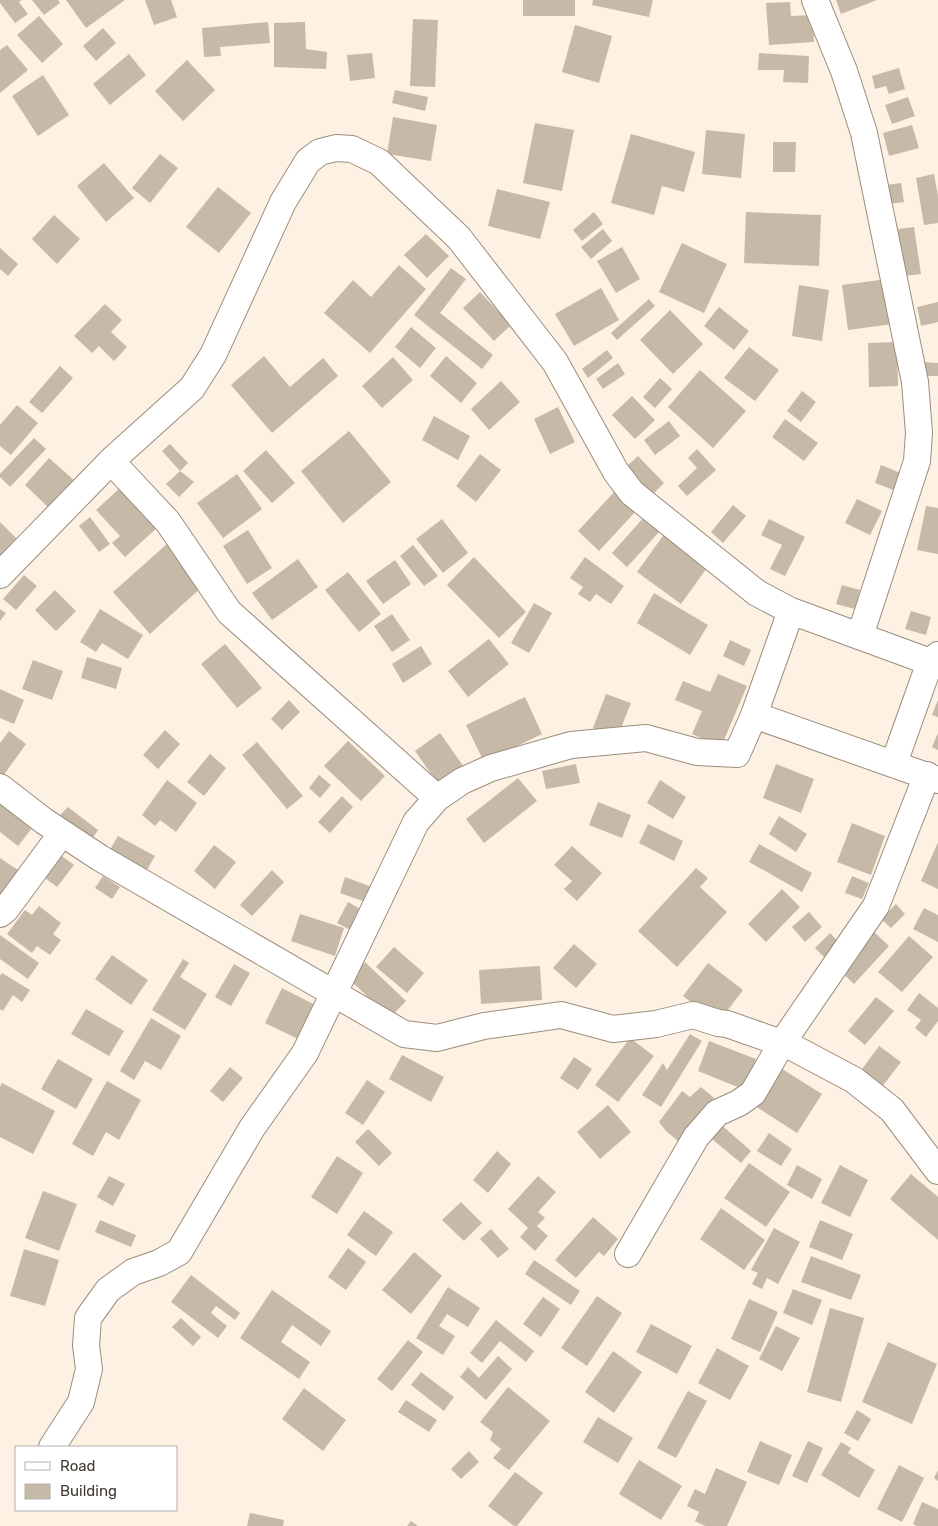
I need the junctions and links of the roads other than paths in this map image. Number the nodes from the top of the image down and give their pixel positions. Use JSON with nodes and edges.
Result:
{"nodes":[{"id":1,"x":815,"y":0,"type":"edge"},
{"id":2,"x":111,"y":461,"type":"junction"},
{"id":3,"x":0,"y":575,"type":"edge"},
{"id":4,"x":791,"y":611,"type":"junction"},
{"id":5,"x":860,"y":636,"type":"junction"},
{"id":6,"x":934,"y":658,"type":"edge"},
{"id":7,"x":754,"y":715,"type":"junction"},
{"id":8,"x":894,"y":763,"type":"junction"},
{"id":9,"x":933,"y":778,"type":"edge"},
{"id":10,"x":0,"y":787,"type":"edge"},
{"id":11,"x":437,"y":798,"type":"junction"},
{"id":12,"x":62,"y":833,"type":"junction"},
{"id":13,"x":0,"y":914,"type":"edge"},
{"id":14,"x":334,"y":994,"type":"junction"},
{"id":15,"x":782,"y":1043,"type":"junction"},
{"id":16,"x":938,"y":1171,"type":"edge"},
{"id":17,"x":628,"y":1254,"type":"dead end"},
{"id":18,"x":53,"y":1446,"type":"edge"}],
"edges":[{"from":1,"to":5,"type":"street"},
{"from":2,"to":3,"type":"street"},
{"from":2,"to":4,"type":"street"},
{"from":2,"to":11,"type":"street"},
{"from":4,"to":5,"type":"street"},
{"from":4,"to":7,"type":"street"},
{"from":5,"to":6,"type":"street"},
{"from":6,"to":8,"type":"street"},
{"from":7,"to":8,"type":"street"},
{"from":7,"to":11,"type":"street"},
{"from":8,"to":9,"type":"street"},
{"from":9,"to":15,"type":"street"},
{"from":10,"to":12,"type":"street"},
{"from":11,"to":14,"type":"street"},
{"from":12,"to":13,"type":"street"},
{"from":12,"to":14,"type":"street"},
{"from":14,"to":15,"type":"street"},
{"from":14,"to":18,"type":"street"},
{"from":15,"to":16,"type":"street"},
{"from":15,"to":17,"type":"street"}]}
